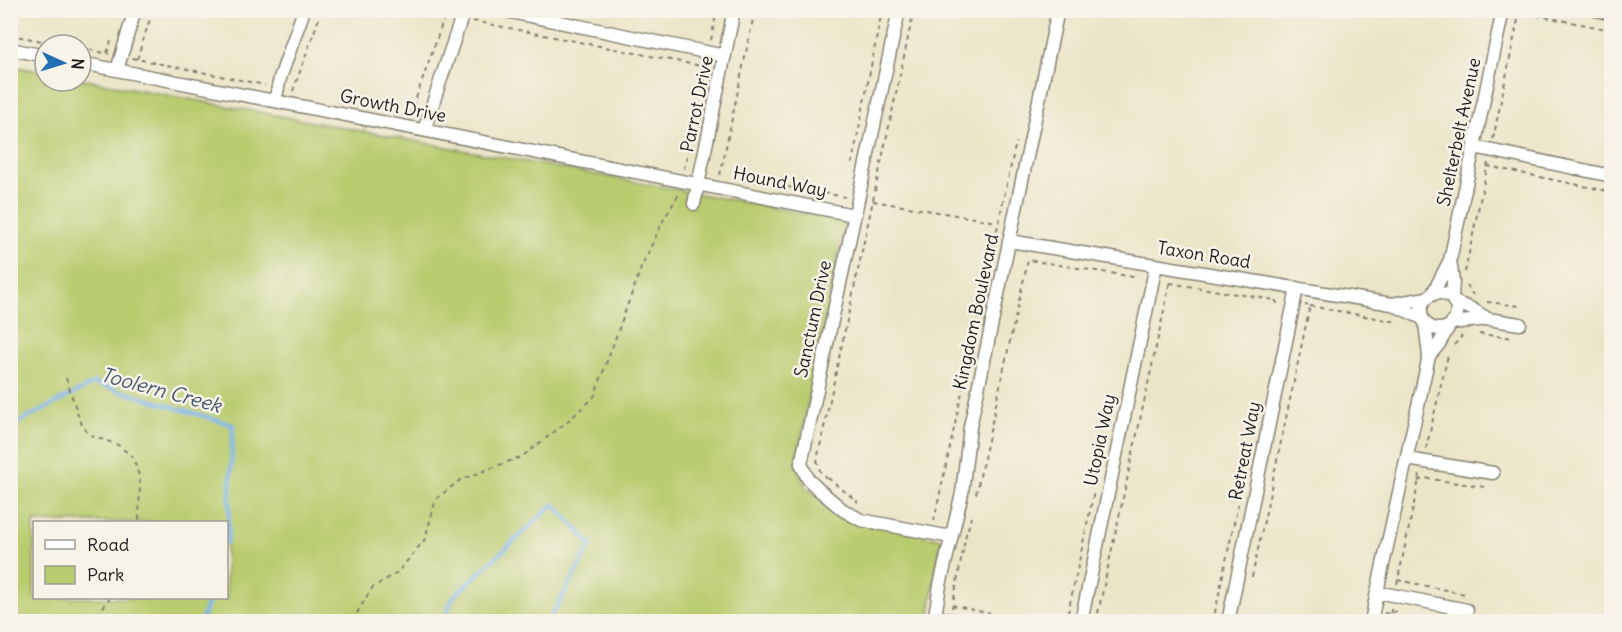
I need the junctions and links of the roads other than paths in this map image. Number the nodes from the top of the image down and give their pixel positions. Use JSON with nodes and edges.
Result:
{"nodes":[{"id":1,"x":135,"y":10,"type":"edge"},
{"id":2,"x":304,"y":10,"type":"edge"},
{"id":3,"x":464,"y":10,"type":"edge"},
{"id":4,"x":501,"y":10,"type":"edge"},
{"id":5,"x":734,"y":10,"type":"edge"},
{"id":6,"x":899,"y":10,"type":"edge"},
{"id":7,"x":1058,"y":10,"type":"edge"},
{"id":8,"x":1503,"y":10,"type":"edge"},
{"id":9,"x":1596,"y":10,"type":"edge"},
{"id":10,"x":1611,"y":14,"type":"edge"},
{"id":11,"x":10,"y":49,"type":"edge"},
{"id":12,"x":33,"y":54,"type":"edge"},
{"id":13,"x":725,"y":56,"type":"junction"},
{"id":14,"x":93,"y":65,"type":"edge"},
{"id":15,"x":117,"y":70,"type":"junction"},
{"id":16,"x":275,"y":101,"type":"junction"},
{"id":17,"x":424,"y":130,"type":"junction"},
{"id":18,"x":1474,"y":147,"type":"junction"},
{"id":19,"x":1611,"y":177,"type":"edge"},
{"id":20,"x":698,"y":184,"type":"junction"},
{"id":21,"x":694,"y":204,"type":"dead end"},
{"id":22,"x":848,"y":213,"type":"junction"},
{"id":23,"x":1009,"y":241,"type":"junction"},
{"id":24,"x":1450,"y":260,"type":"junction"},
{"id":25,"x":1156,"y":265,"type":"junction"},
{"id":26,"x":1297,"y":288,"type":"junction"},
{"id":27,"x":1429,"y":296,"type":"junction"},
{"id":28,"x":1453,"y":301,"type":"junction"},
{"id":29,"x":1392,"y":304,"type":"junction"},
{"id":30,"x":1488,"y":319,"type":"junction"},
{"id":31,"x":1424,"y":321,"type":"junction"},
{"id":32,"x":1520,"y":324,"type":"dead end"},
{"id":33,"x":1450,"y":325,"type":"junction"},
{"id":34,"x":1429,"y":356,"type":"junction"},
{"id":35,"x":1407,"y":459,"type":"junction"},
{"id":36,"x":1493,"y":473,"type":"dead end"},
{"id":37,"x":951,"y":537,"type":"junction"},
{"id":38,"x":1377,"y":591,"type":"junction"},
{"id":39,"x":1467,"y":610,"type":"dead end"},
{"id":40,"x":1372,"y":616,"type":"edge"},
{"id":41,"x":934,"y":619,"type":"edge"},
{"id":42,"x":962,"y":621,"type":"edge"},
{"id":43,"x":1081,"y":621,"type":"edge"},
{"id":44,"x":1228,"y":621,"type":"edge"}],
"edges":[{"from":1,"to":15,"type":"street"},
{"from":2,"to":16,"type":"street"},
{"from":3,"to":17,"type":"street"},
{"from":4,"to":13,"type":"street"},
{"from":5,"to":13,"type":"street","name":"Parrot Drive"},
{"from":6,"to":22,"type":"street","name":"Sanctum Drive"},
{"from":7,"to":23,"type":"street","name":"Kingdom Boulevard"},
{"from":8,"to":18,"type":"street","name":"Shelterbelt Avenue"},
{"from":9,"to":10,"type":"street"},
{"from":11,"to":12,"type":"street"},
{"from":13,"to":20,"type":"street","name":"Parrot Drive"},
{"from":14,"to":15,"type":"street","name":"Growth Drive"},
{"from":15,"to":16,"type":"street","name":"Growth Drive"},
{"from":16,"to":17,"type":"street","name":"Growth Drive"},
{"from":17,"to":20,"type":"street","name":"Growth Drive"},
{"from":18,"to":19,"type":"street"},
{"from":18,"to":24,"type":"street","name":"Shelterbelt Avenue"},
{"from":20,"to":21,"type":"street","name":"Parrot Drive"},
{"from":20,"to":22,"type":"street","name":"Hound Way"},
{"from":22,"to":37,"type":"street","name":"Sanctum Drive"},
{"from":23,"to":25,"type":"street","name":"Taxon Road"},
{"from":23,"to":37,"type":"street","name":"Kingdom Boulevard"},
{"from":24,"to":27,"type":"street","name":"Shelterbelt Avenue"},
{"from":24,"to":28,"type":"street","name":"Shelterbelt Avenue"},
{"from":25,"to":26,"type":"street","name":"Taxon Road"},
{"from":25,"to":43,"type":"street","name":"Utopia Way"},
{"from":26,"to":29,"type":"street","name":"Taxon Road"},
{"from":26,"to":44,"type":"street","name":"Retreat Way"},
{"from":27,"to":28,"type":"street"},
{"from":27,"to":29,"type":"street"},
{"from":27,"to":31,"type":"street"},
{"from":28,"to":30,"type":"street"},
{"from":28,"to":33,"type":"street"},
{"from":29,"to":31,"type":"street"},
{"from":30,"to":32,"type":"street"},
{"from":30,"to":33,"type":"street"},
{"from":31,"to":33,"type":"street"},
{"from":31,"to":34,"type":"street"},
{"from":33,"to":34,"type":"street"},
{"from":34,"to":35,"type":"street"},
{"from":35,"to":36,"type":"street"},
{"from":35,"to":38,"type":"street"},
{"from":37,"to":41,"type":"street","name":"Kingdom Boulevard"},
{"from":38,"to":39,"type":"street"},
{"from":38,"to":40,"type":"street"},
{"from":41,"to":42,"type":"street"}]}
